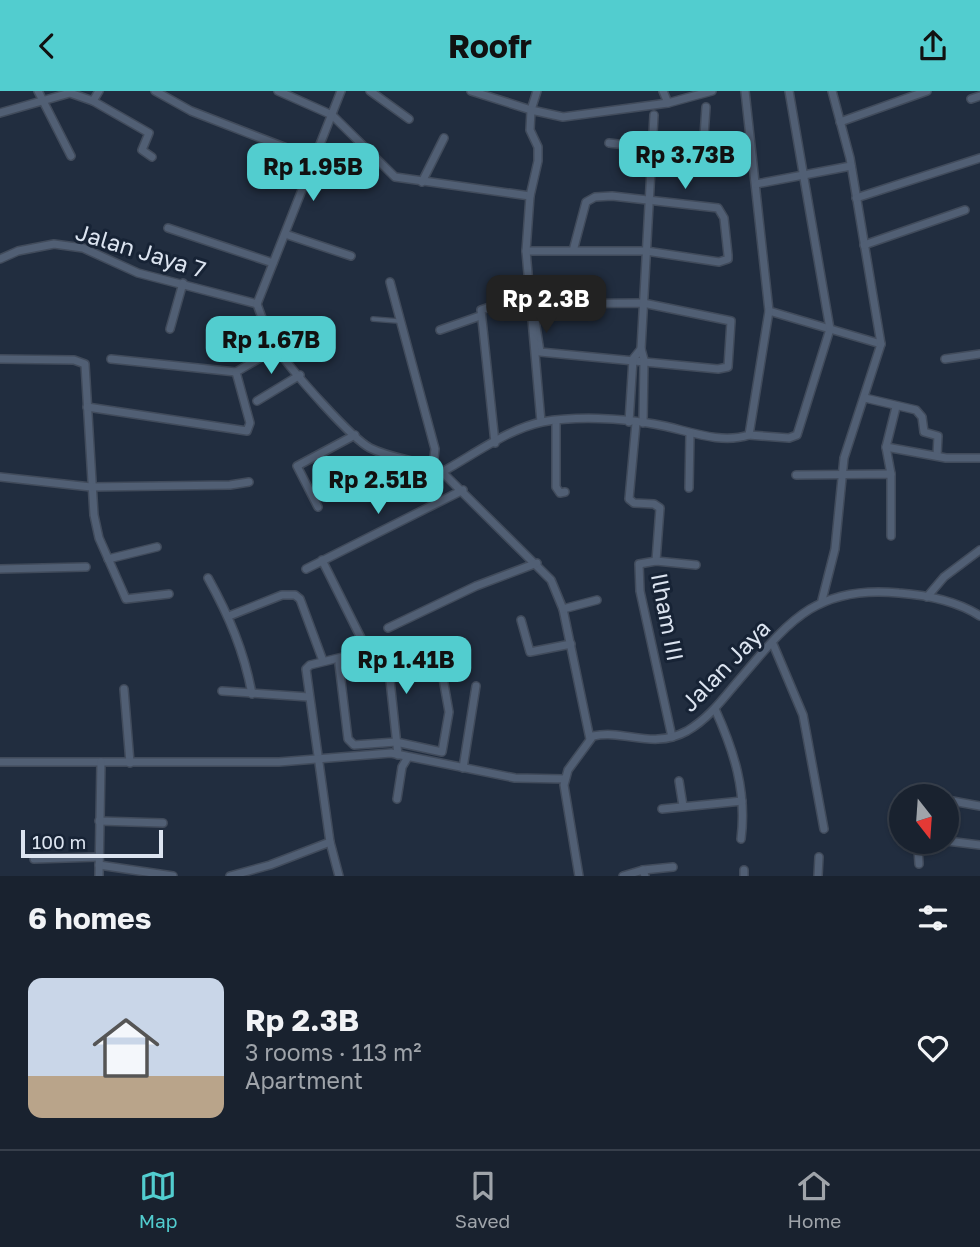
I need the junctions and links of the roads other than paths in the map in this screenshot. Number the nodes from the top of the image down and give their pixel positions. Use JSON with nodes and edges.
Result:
{"nodes":[{"id":1,"x":38,"y":91,"type":"edge"},
{"id":2,"x":99,"y":91,"type":"edge"},
{"id":3,"x":155,"y":91,"type":"edge"},
{"id":4,"x":278,"y":91,"type":"edge"},
{"id":5,"x":341,"y":91,"type":"edge"},
{"id":6,"x":370,"y":91,"type":"edge"},
{"id":7,"x":471,"y":91,"type":"edge"},
{"id":8,"x":537,"y":91,"type":"edge"},
{"id":9,"x":663,"y":91,"type":"edge"},
{"id":10,"x":712,"y":91,"type":"edge"},
{"id":11,"x":745,"y":91,"type":"edge"},
{"id":12,"x":789,"y":91,"type":"edge"},
{"id":13,"x":832,"y":91,"type":"edge"},
{"id":14,"x":928,"y":91,"type":"edge"},
{"id":15,"x":980,"y":96,"type":"edge"},
{"id":16,"x":971,"y":99,"type":"dead end"},
{"id":17,"x":43,"y":100,"type":"junction"},
{"id":18,"x":93,"y":101,"type":"junction"},
{"id":19,"x":668,"y":103,"type":"junction"},
{"id":20,"x":706,"y":107,"type":"dead end"},
{"id":21,"x":531,"y":110,"type":"junction"},
{"id":22,"x":0,"y":113,"type":"edge"},
{"id":23,"x":332,"y":115,"type":"junction"},
{"id":24,"x":654,"y":115,"type":"dead end"},
{"id":25,"x":409,"y":119,"type":"dead end"},
{"id":26,"x":840,"y":122,"type":"junction"},
{"id":27,"x":444,"y":138,"type":"dead end"},
{"id":28,"x":609,"y":143,"type":"dead end"},
{"id":29,"x":652,"y":145,"type":"junction"},
{"id":30,"x":703,"y":151,"type":"junction"},
{"id":31,"x":721,"y":154,"type":"dead end"},
{"id":32,"x":71,"y":156,"type":"dead end"},
{"id":33,"x":152,"y":157,"type":"dead end"},
{"id":34,"x":980,"y":157,"type":"edge"},
{"id":35,"x":314,"y":159,"type":"junction"},
{"id":36,"x":851,"y":166,"type":"junction"},
{"id":37,"x":805,"y":175,"type":"junction"},
{"id":38,"x":422,"y":182,"type":"junction"},
{"id":39,"x":756,"y":184,"type":"junction"},
{"id":40,"x":530,"y":196,"type":"junction"},
{"id":41,"x":856,"y":198,"type":"junction"},
{"id":42,"x":649,"y":201,"type":"junction"},
{"id":43,"x":965,"y":210,"type":"dead end"},
{"id":44,"x":168,"y":228,"type":"dead end"},
{"id":45,"x":285,"y":235,"type":"junction"},
{"id":46,"x":864,"y":245,"type":"junction"},
{"id":47,"x":526,"y":251,"type":"junction"},
{"id":48,"x":573,"y":251,"type":"junction"},
{"id":49,"x":646,"y":251,"type":"junction"},
{"id":50,"x":351,"y":256,"type":"dead end"},
{"id":51,"x":0,"y":259,"type":"edge"},
{"id":52,"x":273,"y":263,"type":"junction"},
{"id":53,"x":390,"y":282,"type":"dead end"},
{"id":54,"x":183,"y":283,"type":"junction"},
{"id":55,"x":529,"y":293,"type":"junction"},
{"id":56,"x":643,"y":303,"type":"junction"},
{"id":57,"x":257,"y":304,"type":"junction"},
{"id":58,"x":769,"y":310,"type":"junction"},
{"id":59,"x":480,"y":316,"type":"junction"},
{"id":60,"x":373,"y":319,"type":"dead end"},
{"id":61,"x":401,"y":321,"type":"junction"},
{"id":62,"x":170,"y":328,"type":"dead end"},
{"id":63,"x":830,"y":328,"type":"junction"},
{"id":64,"x":440,"y":330,"type":"dead end"},
{"id":65,"x":881,"y":344,"type":"junction"},
{"id":66,"x":277,"y":348,"type":"junction"},
{"id":67,"x":641,"y":349,"type":"junction"},
{"id":68,"x":980,"y":354,"type":"edge"},
{"id":69,"x":0,"y":359,"type":"edge"},
{"id":70,"x":111,"y":359,"type":"dead end"},
{"id":71,"x":633,"y":359,"type":"junction"},
{"id":72,"x":945,"y":359,"type":"dead end"},
{"id":73,"x":643,"y":360,"type":"junction"},
{"id":74,"x":236,"y":372,"type":"junction"},
{"id":75,"x":300,"y":375,"type":"junction"},
{"id":76,"x":643,"y":387,"type":"junction"},
{"id":77,"x":631,"y":388,"type":"junction"},
{"id":78,"x":865,"y":398,"type":"junction"},
{"id":79,"x":257,"y":401,"type":"dead end"},
{"id":80,"x":87,"y":407,"type":"junction"},
{"id":81,"x":896,"y":407,"type":"junction"},
{"id":82,"x":555,"y":421,"type":"junction"},
{"id":83,"x":541,"y":422,"type":"junction"},
{"id":84,"x":636,"y":423,"type":"junction"},
{"id":85,"x":690,"y":433,"type":"junction"},
{"id":86,"x":355,"y":435,"type":"junction"},
{"id":87,"x":749,"y":435,"type":"junction"},
{"id":88,"x":495,"y":443,"type":"junction"},
{"id":89,"x":886,"y":447,"type":"junction"},
{"id":90,"x":937,"y":456,"type":"junction"},
{"id":91,"x":980,"y":458,"type":"edge"},
{"id":92,"x":433,"y":466,"type":"junction"},
{"id":93,"x":442,"y":471,"type":"junction"},
{"id":94,"x":843,"y":474,"type":"junction"},
{"id":95,"x":891,"y":474,"type":"junction"},
{"id":96,"x":796,"y":475,"type":"dead end"},
{"id":97,"x":0,"y":477,"type":"edge"},
{"id":98,"x":249,"y":482,"type":"dead end"},
{"id":99,"x":91,"y":487,"type":"junction"},
{"id":100,"x":689,"y":488,"type":"dead end"},
{"id":101,"x":463,"y":490,"type":"junction"},
{"id":102,"x":565,"y":492,"type":"dead end"},
{"id":103,"x":318,"y":507,"type":"dead end"},
{"id":104,"x":891,"y":536,"type":"dead end"},
{"id":105,"x":157,"y":547,"type":"dead end"},
{"id":106,"x":980,"y":550,"type":"edge"},
{"id":107,"x":108,"y":559,"type":"junction"},
{"id":108,"x":322,"y":560,"type":"junction"},
{"id":109,"x":656,"y":561,"type":"junction"},
{"id":110,"x":537,"y":563,"type":"junction"},
{"id":111,"x":696,"y":565,"type":"dead end"},
{"id":112,"x":86,"y":567,"type":"dead end"},
{"id":113,"x":0,"y":569,"type":"edge"},
{"id":114,"x":306,"y":569,"type":"dead end"},
{"id":115,"x":208,"y":578,"type":"dead end"},
{"id":116,"x":169,"y":594,"type":"dead end"},
{"id":117,"x":927,"y":597,"type":"junction"},
{"id":118,"x":597,"y":600,"type":"dead end"},
{"id":119,"x":822,"y":600,"type":"junction"},
{"id":120,"x":563,"y":609,"type":"junction"},
{"id":121,"x":980,"y":616,"type":"edge"},
{"id":122,"x":229,"y":617,"type":"junction"},
{"id":123,"x":520,"y":619,"type":"dead end"},
{"id":124,"x":388,"y":628,"type":"dead end"},
{"id":125,"x":571,"y":643,"type":"junction"},
{"id":126,"x":773,"y":644,"type":"junction"},
{"id":127,"x":387,"y":652,"type":"junction"},
{"id":128,"x":323,"y":661,"type":"junction"},
{"id":129,"x":477,"y":686,"type":"dead end"},
{"id":130,"x":124,"y":689,"type":"dead end"},
{"id":131,"x":222,"y":691,"type":"dead end"},
{"id":132,"x":252,"y":694,"type":"junction"},
{"id":133,"x":309,"y":697,"type":"junction"},
{"id":134,"x":715,"y":709,"type":"junction"},
{"id":135,"x":672,"y":737,"type":"junction"},
{"id":136,"x":590,"y":739,"type":"junction"},
{"id":137,"x":396,"y":743,"type":"junction"},
{"id":138,"x":398,"y":755,"type":"junction"},
{"id":139,"x":408,"y":757,"type":"junction"},
{"id":140,"x":317,"y":758,"type":"junction"},
{"id":141,"x":0,"y":762,"type":"edge"},
{"id":142,"x":102,"y":762,"type":"junction"},
{"id":143,"x":130,"y":763,"type":"junction"},
{"id":144,"x":463,"y":768,"type":"junction"},
{"id":145,"x":565,"y":779,"type":"junction"},
{"id":146,"x":679,"y":781,"type":"dead end"},
{"id":147,"x":397,"y":799,"type":"dead end"},
{"id":148,"x":742,"y":801,"type":"junction"},
{"id":149,"x":959,"y":802,"type":"edge"},
{"id":150,"x":683,"y":806,"type":"junction"},
{"id":151,"x":980,"y":806,"type":"edge"},
{"id":152,"x":662,"y":809,"type":"dead end"},
{"id":153,"x":99,"y":821,"type":"junction"},
{"id":154,"x":163,"y":823,"type":"dead end"},
{"id":155,"x":824,"y":829,"type":"dead end"},
{"id":156,"x":741,"y":839,"type":"dead end"},
{"id":157,"x":330,"y":842,"type":"junction"},
{"id":158,"x":959,"y":842,"type":"edge"},
{"id":159,"x":980,"y":845,"type":"edge"},
{"id":160,"x":918,"y":854,"type":"edge"},
{"id":161,"x":819,"y":857,"type":"dead end"},
{"id":162,"x":34,"y":859,"type":"dead end"},
{"id":163,"x":99,"y":861,"type":"junction"},
{"id":164,"x":919,"y":864,"type":"dead end"},
{"id":165,"x":673,"y":867,"type":"dead end"},
{"id":166,"x":644,"y":873,"type":"edge"},
{"id":167,"x":99,"y":876,"type":"edge"},
{"id":168,"x":173,"y":876,"type":"edge"},
{"id":169,"x":230,"y":876,"type":"edge"},
{"id":170,"x":339,"y":876,"type":"edge"},
{"id":171,"x":579,"y":876,"type":"edge"},
{"id":172,"x":623,"y":876,"type":"edge"},
{"id":173,"x":818,"y":876,"type":"edge"}],
"edges":[{"from":1,"to":17,"type":"street"},
{"from":2,"to":18,"type":"street"},
{"from":3,"to":35,"type":"street"},
{"from":4,"to":23,"type":"street"},
{"from":5,"to":23,"type":"street"},
{"from":6,"to":25,"type":"street"},
{"from":7,"to":21,"type":"street"},
{"from":8,"to":21,"type":"street"},
{"from":9,"to":19,"type":"street"},
{"from":10,"to":19,"type":"street"},
{"from":11,"to":39,"type":"street"},
{"from":12,"to":37,"type":"street"},
{"from":13,"to":26,"type":"street"},
{"from":14,"to":26,"type":"street"},
{"from":15,"to":16,"type":"street"},
{"from":17,"to":18,"type":"street"},
{"from":17,"to":22,"type":"street"},
{"from":17,"to":32,"type":"street"},
{"from":18,"to":33,"type":"street"},
{"from":19,"to":21,"type":"street"},
{"from":20,"to":30,"type":"street"},
{"from":21,"to":40,"type":"street"},
{"from":23,"to":35,"type":"street"},
{"from":23,"to":38,"type":"street"},
{"from":24,"to":29,"type":"street"},
{"from":26,"to":36,"type":"street"},
{"from":27,"to":38,"type":"street"},
{"from":28,"to":29,"type":"street"},
{"from":29,"to":30,"type":"street"},
{"from":29,"to":42,"type":"street"},
{"from":30,"to":31,"type":"street"},
{"from":34,"to":41,"type":"street"},
{"from":35,"to":45,"type":"street"},
{"from":36,"to":37,"type":"street"},
{"from":36,"to":41,"type":"street"},
{"from":37,"to":39,"type":"street"},
{"from":37,"to":63,"type":"street"},
{"from":38,"to":40,"type":"street"},
{"from":39,"to":58,"type":"street"},
{"from":40,"to":47,"type":"street"},
{"from":41,"to":46,"type":"street"},
{"from":42,"to":48,"type":"street"},
{"from":42,"to":49,"type":"street"},
{"from":42,"to":49,"type":"street"},
{"from":43,"to":46,"type":"street"},
{"from":44,"to":52,"type":"street"},
{"from":45,"to":50,"type":"street"},
{"from":45,"to":52,"type":"street"},
{"from":46,"to":65,"type":"street"},
{"from":47,"to":48,"type":"street"},
{"from":47,"to":55,"type":"street"},
{"from":48,"to":49,"type":"street"},
{"from":49,"to":56,"type":"street"},
{"from":51,"to":54,"type":"street","name":"Jalan Jaya 7"},
{"from":52,"to":57,"type":"street"},
{"from":53,"to":61,"type":"street"},
{"from":54,"to":57,"type":"street","name":"Jalan Jaya 7"},
{"from":54,"to":62,"type":"street"},
{"from":55,"to":59,"type":"street"},
{"from":55,"to":83,"type":"street"},
{"from":56,"to":67,"type":"street"},
{"from":56,"to":71,"type":"street"},
{"from":56,"to":73,"type":"street"},
{"from":57,"to":66,"type":"street"},
{"from":58,"to":63,"type":"street"},
{"from":58,"to":87,"type":"street"},
{"from":59,"to":64,"type":"street"},
{"from":59,"to":88,"type":"street"},
{"from":60,"to":61,"type":"lane"},
{"from":61,"to":92,"type":"street"},
{"from":63,"to":65,"type":"street"},
{"from":63,"to":87,"type":"street"},
{"from":65,"to":78,"type":"street"},
{"from":66,"to":74,"type":"street"},
{"from":66,"to":75,"type":"street"},
{"from":67,"to":71,"type":"street"},
{"from":67,"to":73,"type":"street"},
{"from":68,"to":72,"type":"street"},
{"from":69,"to":80,"type":"street"},
{"from":70,"to":74,"type":"street"},
{"from":71,"to":73,"type":"street"},
{"from":71,"to":77,"type":"street"},
{"from":73,"to":76,"type":"street"},
{"from":74,"to":80,"type":"street"},
{"from":75,"to":79,"type":"street"},
{"from":75,"to":86,"type":"street"},
{"from":76,"to":77,"type":"street"},
{"from":76,"to":84,"type":"street"},
{"from":77,"to":84,"type":"street"},
{"from":78,"to":81,"type":"street"},
{"from":78,"to":94,"type":"street"},
{"from":80,"to":99,"type":"street"},
{"from":81,"to":89,"type":"street"},
{"from":81,"to":90,"type":"street"},
{"from":82,"to":83,"type":"street"},
{"from":82,"to":84,"type":"street"},
{"from":82,"to":102,"type":"street"},
{"from":83,"to":88,"type":"street"},
{"from":84,"to":85,"type":"street"},
{"from":84,"to":109,"type":"street","name":"Ilham III"},
{"from":85,"to":87,"type":"street"},
{"from":85,"to":100,"type":"street"},
{"from":86,"to":92,"type":"street"},
{"from":86,"to":103,"type":"street"},
{"from":88,"to":93,"type":"street"},
{"from":89,"to":90,"type":"street"},
{"from":89,"to":95,"type":"street"},
{"from":90,"to":91,"type":"street"},
{"from":92,"to":93,"type":"street"},
{"from":93,"to":101,"type":"street"},
{"from":94,"to":95,"type":"street"},
{"from":94,"to":96,"type":"street"},
{"from":94,"to":119,"type":"street"},
{"from":95,"to":104,"type":"street"},
{"from":97,"to":99,"type":"street"},
{"from":98,"to":99,"type":"street"},
{"from":99,"to":107,"type":"street"},
{"from":101,"to":108,"type":"street"},
{"from":101,"to":110,"type":"street"},
{"from":105,"to":107,"type":"street"},
{"from":106,"to":117,"type":"street"},
{"from":107,"to":116,"type":"street"},
{"from":108,"to":114,"type":"street"},
{"from":108,"to":128,"type":"street"},
{"from":109,"to":111,"type":"street","name":"Ilham III"},
{"from":109,"to":135,"type":"street","name":"Ilham III"},
{"from":110,"to":120,"type":"street"},
{"from":110,"to":124,"type":"street"},
{"from":112,"to":113,"type":"street"},
{"from":115,"to":122,"type":"street"},
{"from":117,"to":119,"type":"street","name":"Jalan Jaya"},
{"from":117,"to":121,"type":"street","name":"Jalan Jaya"},
{"from":118,"to":120,"type":"street"},
{"from":119,"to":126,"type":"street","name":"Jalan Jaya"},
{"from":120,"to":125,"type":"street"},
{"from":122,"to":128,"type":"street"},
{"from":122,"to":132,"type":"street"},
{"from":123,"to":125,"type":"street"},
{"from":125,"to":136,"type":"street"},
{"from":126,"to":134,"type":"street","name":"Jalan Jaya"},
{"from":126,"to":155,"type":"street"},
{"from":127,"to":137,"type":"street"},
{"from":127,"to":137,"type":"street"},
{"from":127,"to":137,"type":"street"},
{"from":128,"to":133,"type":"street"},
{"from":129,"to":144,"type":"street"},
{"from":130,"to":143,"type":"street"},
{"from":131,"to":132,"type":"street"},
{"from":132,"to":133,"type":"street"},
{"from":133,"to":140,"type":"street"},
{"from":134,"to":135,"type":"street","name":"Jalan Jaya"},
{"from":134,"to":148,"type":"street"},
{"from":135,"to":136,"type":"street","name":"Jalan Jaya"},
{"from":136,"to":145,"type":"street"},
{"from":137,"to":138,"type":"street"},
{"from":138,"to":139,"type":"street"},
{"from":138,"to":140,"type":"street"},
{"from":139,"to":144,"type":"street"},
{"from":139,"to":147,"type":"street"},
{"from":140,"to":143,"type":"street"},
{"from":140,"to":157,"type":"street"},
{"from":141,"to":142,"type":"street"},
{"from":142,"to":143,"type":"street"},
{"from":142,"to":153,"type":"street"},
{"from":144,"to":145,"type":"street"},
{"from":145,"to":171,"type":"street"},
{"from":146,"to":150,"type":"street"},
{"from":148,"to":150,"type":"street"},
{"from":148,"to":156,"type":"street"},
{"from":149,"to":151,"type":"street"},
{"from":150,"to":152,"type":"street"},
{"from":153,"to":154,"type":"street"},
{"from":153,"to":163,"type":"street"},
{"from":157,"to":169,"type":"street"},
{"from":157,"to":170,"type":"street"},
{"from":158,"to":159,"type":"street"},
{"from":160,"to":164,"type":"street"},
{"from":161,"to":173,"type":"street"},
{"from":162,"to":163,"type":"street"},
{"from":163,"to":167,"type":"street"},
{"from":163,"to":168,"type":"street"},
{"from":165,"to":166,"type":"street"},
{"from":166,"to":172,"type":"street"}]}
